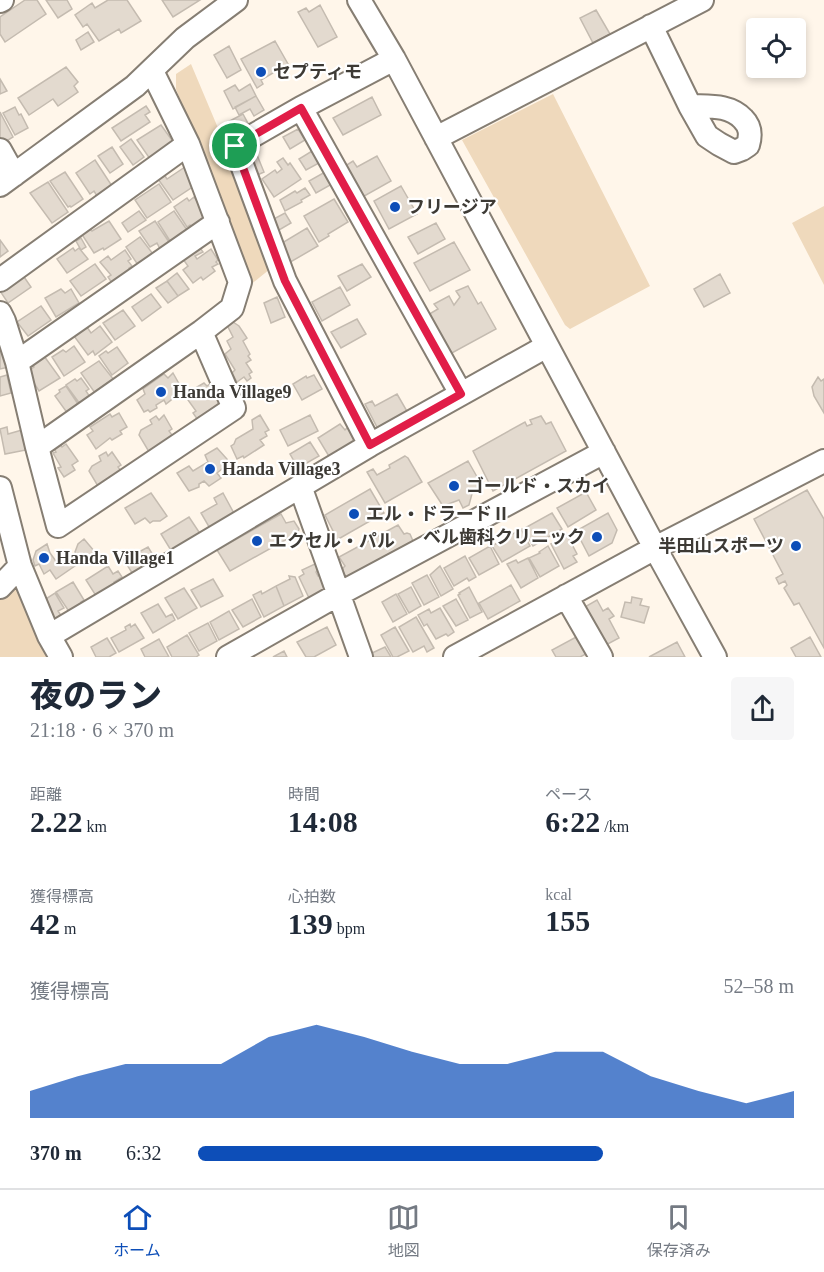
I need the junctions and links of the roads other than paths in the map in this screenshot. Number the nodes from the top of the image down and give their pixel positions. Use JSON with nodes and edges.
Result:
{"nodes":[{"id":1,"x":236,"y":0,"type":"edge"},
{"id":2,"x":359,"y":0,"type":"edge"},
{"id":3,"x":702,"y":0,"type":"edge"},
{"id":4,"x":651,"y":26,"type":"junction"},
{"id":5,"x":394,"y":59,"type":"junction"},
{"id":6,"x":152,"y":71,"type":"junction"},
{"id":7,"x":690,"y":106,"type":"dead end"},
{"id":8,"x":301,"y":108,"type":"junction"},
{"id":9,"x":436,"y":138,"type":"junction"},
{"id":10,"x":189,"y":144,"type":"junction"},
{"id":11,"x":0,"y":150,"type":"edge"},
{"id":12,"x":7,"y":180,"type":"edge"},
{"id":13,"x":218,"y":222,"type":"junction"},
{"id":14,"x":0,"y":280,"type":"edge"},
{"id":15,"x":0,"y":313,"type":"edge"},
{"id":16,"x":201,"y":332,"type":"junction"},
{"id":17,"x":547,"y":346,"type":"junction"},
{"id":18,"x":17,"y":362,"type":"junction"},
{"id":19,"x":461,"y":394,"type":"junction"},
{"id":20,"x":370,"y":445,"type":"junction"},
{"id":21,"x":37,"y":447,"type":"junction"},
{"id":22,"x":604,"y":452,"type":"junction"},
{"id":23,"x":824,"y":461,"type":"edge"},
{"id":24,"x":300,"y":486,"type":"junction"},
{"id":25,"x":0,"y":488,"type":"edge"},
{"id":26,"x":655,"y":548,"type":"junction"},
{"id":27,"x":20,"y":566,"type":"junction"},
{"id":28,"x":0,"y":587,"type":"edge"},
{"id":29,"x":339,"y":594,"type":"junction"},
{"id":30,"x":566,"y":597,"type":"junction"},
{"id":31,"x":49,"y":636,"type":"junction"},
{"id":32,"x":61,"y":657,"type":"edge"},
{"id":33,"x":228,"y":657,"type":"edge"},
{"id":34,"x":361,"y":657,"type":"edge"},
{"id":35,"x":454,"y":657,"type":"edge"},
{"id":36,"x":601,"y":657,"type":"edge"},
{"id":37,"x":715,"y":657,"type":"edge"}],
"edges":[{"from":1,"to":6,"type":"street"},
{"from":2,"to":5,"type":"street"},
{"from":3,"to":4,"type":"street"},
{"from":4,"to":7,"type":"street"},
{"from":4,"to":9,"type":"street"},
{"from":5,"to":8,"type":"street"},
{"from":5,"to":9,"type":"street"},
{"from":6,"to":10,"type":"street"},
{"from":6,"to":12,"type":"street"},
{"from":8,"to":19,"type":"street"},
{"from":8,"to":20,"type":"street"},
{"from":9,"to":17,"type":"street"},
{"from":10,"to":13,"type":"street"},
{"from":10,"to":14,"type":"street"},
{"from":11,"to":12,"type":"street"},
{"from":13,"to":16,"type":"street"},
{"from":13,"to":18,"type":"street"},
{"from":15,"to":18,"type":"street"},
{"from":16,"to":21,"type":"street"},
{"from":16,"to":21,"type":"street"},
{"from":17,"to":19,"type":"street"},
{"from":17,"to":22,"type":"street"},
{"from":18,"to":21,"type":"street"},
{"from":19,"to":20,"type":"street"},
{"from":20,"to":24,"type":"street"},
{"from":22,"to":26,"type":"street"},
{"from":22,"to":29,"type":"street"},
{"from":23,"to":26,"type":"street"},
{"from":24,"to":29,"type":"street"},
{"from":24,"to":31,"type":"street"},
{"from":25,"to":27,"type":"street"},
{"from":26,"to":30,"type":"street"},
{"from":26,"to":37,"type":"street"},
{"from":27,"to":28,"type":"street"},
{"from":27,"to":31,"type":"street"},
{"from":29,"to":33,"type":"street"},
{"from":29,"to":34,"type":"street"},
{"from":30,"to":35,"type":"street"},
{"from":30,"to":36,"type":"street"},
{"from":31,"to":32,"type":"street"}]}
